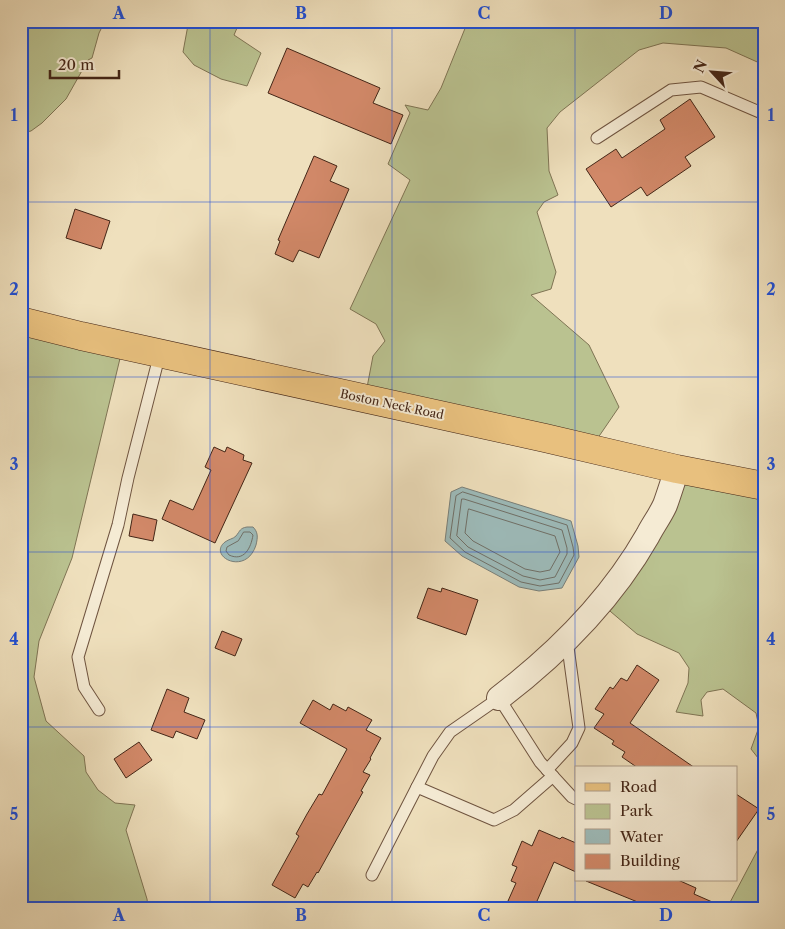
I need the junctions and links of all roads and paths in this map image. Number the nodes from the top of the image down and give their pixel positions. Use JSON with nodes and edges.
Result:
{"nodes":[{"id":1,"x":764,"y":114,"type":"edge"},
{"id":2,"x":597,"y":138,"type":"dead end"},
{"id":3,"x":21,"y":320,"type":"edge"},
{"id":4,"x":160,"y":353,"type":"junction"},
{"id":5,"x":677,"y":469,"type":"junction"},
{"id":6,"x":764,"y":486,"type":"edge"},
{"id":7,"x":567,"y":640,"type":"junction"},
{"id":8,"x":499,"y":698,"type":"junction"},
{"id":9,"x":100,"y":710,"type":"dead end"},
{"id":10,"x":550,"y":773,"type":"junction"},
{"id":11,"x":417,"y":787,"type":"junction"},
{"id":12,"x":575,"y":799,"type":"edge"},
{"id":13,"x":372,"y":875,"type":"dead end"}],
"edges":[{"from":1,"to":2,"type":"lane"},
{"from":3,"to":4,"type":"main road","name":"Boston Neck Road"},
{"from":4,"to":5,"type":"main road","name":"Boston Neck Road"},
{"from":4,"to":9,"type":"lane"},
{"from":5,"to":6,"type":"main road","name":"Boston Neck Road"},
{"from":5,"to":7,"type":"street"},
{"from":7,"to":8,"type":"street"},
{"from":7,"to":10,"type":"lane"},
{"from":8,"to":10,"type":"lane"},
{"from":8,"to":11,"type":"lane"},
{"from":10,"to":11,"type":"lane"},
{"from":10,"to":12,"type":"lane"},
{"from":11,"to":13,"type":"lane"}]}
